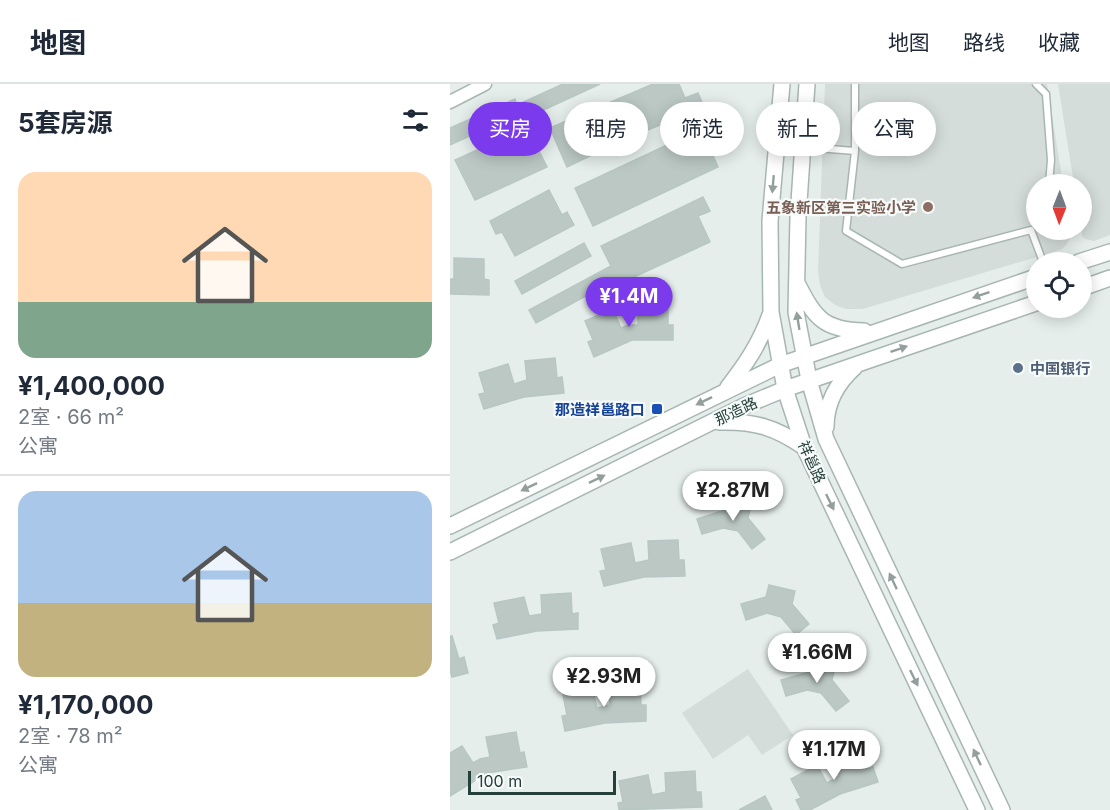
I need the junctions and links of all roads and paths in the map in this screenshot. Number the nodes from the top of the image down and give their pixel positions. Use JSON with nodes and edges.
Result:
{"nodes":[{"id":1,"x":485,"y":84,"type":"edge"},
{"id":2,"x":782,"y":84,"type":"edge"},
{"id":3,"x":807,"y":84,"type":"edge"},
{"id":4,"x":855,"y":84,"type":"edge"},
{"id":5,"x":1036,"y":84,"type":"edge"},
{"id":6,"x":450,"y":102,"type":"edge"},
{"id":7,"x":806,"y":102,"type":"edge"},
{"id":8,"x":855,"y":102,"type":"edge"},
{"id":9,"x":802,"y":156,"type":"edge"},
{"id":10,"x":854,"y":156,"type":"edge"},
{"id":11,"x":1050,"y":174,"type":"edge"},
{"id":12,"x":1026,"y":230,"type":"edge"},
{"id":13,"x":1110,"y":252,"type":"edge"},
{"id":14,"x":1092,"y":258,"type":"edge"},
{"id":15,"x":1110,"y":278,"type":"edge"},
{"id":16,"x":796,"y":280,"type":"junction"},
{"id":17,"x":1026,"y":280,"type":"edge"},
{"id":18,"x":1092,"y":284,"type":"edge"},
{"id":19,"x":1026,"y":306,"type":"edge"},
{"id":20,"x":771,"y":312,"type":"junction"},
{"id":21,"x":875,"y":332,"type":"junction"},
{"id":22,"x":804,"y":355,"type":"junction"},
{"id":23,"x":859,"y":363,"type":"junction"},
{"id":24,"x":780,"y":365,"type":"junction"},
{"id":25,"x":809,"y":380,"type":"junction"},
{"id":26,"x":785,"y":389,"type":"junction"},
{"id":27,"x":725,"y":390,"type":"junction"},
{"id":28,"x":713,"y":422,"type":"junction"},
{"id":29,"x":826,"y":439,"type":"junction"},
{"id":30,"x":804,"y":447,"type":"junction"},
{"id":31,"x":450,"y":526,"type":"edge"},
{"id":32,"x":450,"y":552,"type":"edge"},
{"id":33,"x":977,"y":810,"type":"edge"},
{"id":34,"x":1002,"y":810,"type":"edge"}],
"edges":[{"from":1,"to":6,"type":"street"},
{"from":2,"to":20,"type":"street","name":"祥邕路","one_way":true},
{"from":3,"to":7,"type":"street","name":"祥邕路"},
{"from":4,"to":8,"type":"lane"},
{"from":5,"to":11,"type":"lane"},
{"from":9,"to":16,"type":"street","name":"祥邕路"},
{"from":10,"to":12,"type":"lane"},
{"from":13,"to":14,"type":"street"},
{"from":15,"to":18,"type":"street"},
{"from":16,"to":21,"type":"street"},
{"from":22,"to":16,"type":"street","name":"祥邕路","one_way":true},
{"from":17,"to":21,"type":"street","name":"那造路","one_way":true},
{"from":23,"to":19,"type":"street","name":"那造路","one_way":true},
{"from":20,"to":24,"type":"street","name":"祥邕路"},
{"from":20,"to":27,"type":"street"},
{"from":21,"to":22,"type":"street","name":"那造路"},
{"from":22,"to":24,"type":"street","name":"那造路"},
{"from":22,"to":25,"type":"street","name":"祥邕路"},
{"from":23,"to":25,"type":"street","name":"那造路"},
{"from":23,"to":29,"type":"street"},
{"from":24,"to":26,"type":"street","name":"祥邕路"},
{"from":24,"to":27,"type":"street","name":"那造路"},
{"from":25,"to":26,"type":"street","name":"那造路"},
{"from":25,"to":29,"type":"street","name":"祥邕路"},
{"from":26,"to":28,"type":"street","name":"那造路"},
{"from":26,"to":30,"type":"street","name":"祥邕路"},
{"from":27,"to":31,"type":"street","name":"那造路","one_way":true},
{"from":28,"to":30,"type":"street"},
{"from":32,"to":28,"type":"street","name":"那造路","one_way":true},
{"from":34,"to":29,"type":"street","name":"祥邕路","one_way":true},
{"from":30,"to":33,"type":"street","name":"祥邕路","one_way":true}]}
